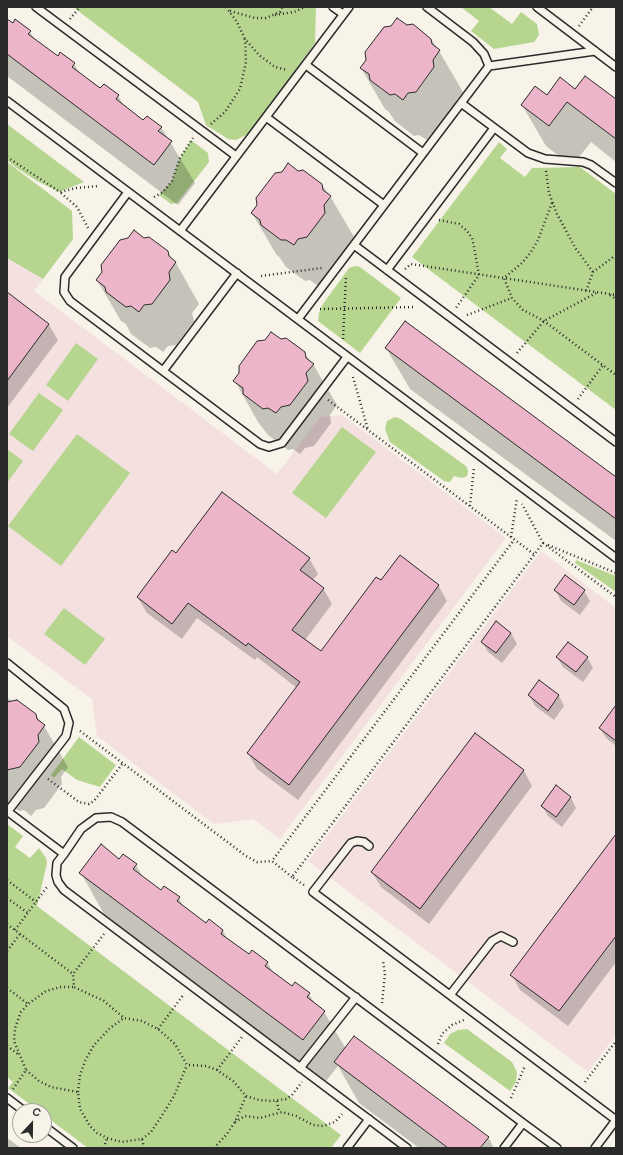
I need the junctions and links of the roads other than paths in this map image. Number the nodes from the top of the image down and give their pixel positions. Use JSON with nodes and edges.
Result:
{"nodes":[{"id":1,"x":36,"y":7,"type":"edge"},
{"id":2,"x":333,"y":7,"type":"edge"},
{"id":3,"x":349,"y":7,"type":"edge"},
{"id":4,"x":427,"y":7,"type":"edge"},
{"id":5,"x":537,"y":7,"type":"edge"},
{"id":6,"x":343,"y":14,"type":"junction"},
{"id":7,"x":595,"y":51,"type":"junction"},
{"id":8,"x":489,"y":66,"type":"junction"},
{"id":9,"x":616,"y":67,"type":"edge"},
{"id":10,"x":304,"y":68,"type":"junction"},
{"id":11,"x":7,"y":101,"type":"edge"},
{"id":12,"x":461,"y":103,"type":"junction"},
{"id":13,"x":266,"y":118,"type":"junction"},
{"id":14,"x":494,"y":128,"type":"junction"},
{"id":15,"x":423,"y":153,"type":"junction"},
{"id":16,"x":236,"y":156,"type":"junction"},
{"id":17,"x":616,"y":183,"type":"edge"},
{"id":18,"x":128,"y":192,"type":"junction"},
{"id":19,"x":384,"y":205,"type":"junction"},
{"id":20,"x":180,"y":231,"type":"junction"},
{"id":21,"x":354,"y":245,"type":"junction"},
{"id":22,"x":387,"y":270,"type":"junction"},
{"id":23,"x":237,"y":273,"type":"junction"},
{"id":24,"x":298,"y":319,"type":"junction"},
{"id":25,"x":347,"y":357,"type":"junction"},
{"id":26,"x":163,"y":371,"type":"junction"},
{"id":27,"x":616,"y":442,"type":"edge"},
{"id":28,"x":616,"y":558,"type":"edge"},
{"id":29,"x":7,"y":663,"type":"edge"},
{"id":30,"x":7,"y":811,"type":"edge"},
{"id":31,"x":369,"y":846,"type":"dead end"},
{"id":32,"x":64,"y":854,"type":"junction"},
{"id":33,"x":513,"y":942,"type":"dead end"},
{"id":34,"x":450,"y":995,"type":"junction"},
{"id":35,"x":356,"y":997,"type":"junction"},
{"id":36,"x":300,"y":1068,"type":"junction"},
{"id":37,"x":9,"y":1095,"type":"edge"},
{"id":38,"x":16,"y":1103,"type":"edge"},
{"id":39,"x":369,"y":1119,"type":"junction"},
{"id":40,"x":616,"y":1120,"type":"edge"},
{"id":41,"x":523,"y":1123,"type":"junction"},
{"id":42,"x":52,"y":1132,"type":"edge"},
{"id":43,"x":73,"y":1148,"type":"edge"},
{"id":44,"x":347,"y":1148,"type":"edge"},
{"id":45,"x":407,"y":1148,"type":"edge"},
{"id":46,"x":504,"y":1148,"type":"edge"},
{"id":47,"x":557,"y":1148,"type":"edge"},
{"id":48,"x":595,"y":1148,"type":"edge"}],
"edges":[{"from":1,"to":16,"type":"lane"},
{"from":2,"to":6,"type":"lane"},
{"from":3,"to":6,"type":"lane"},
{"from":4,"to":8,"type":"lane"},
{"from":5,"to":7,"type":"lane"},
{"from":6,"to":10,"type":"lane"},
{"from":7,"to":8,"type":"lane"},
{"from":7,"to":9,"type":"lane"},
{"from":8,"to":12,"type":"lane"},
{"from":10,"to":13,"type":"lane"},
{"from":10,"to":15,"type":"lane"},
{"from":11,"to":18,"type":"lane"},
{"from":12,"to":14,"type":"lane"},
{"from":12,"to":15,"type":"lane"},
{"from":13,"to":16,"type":"lane"},
{"from":13,"to":19,"type":"lane"},
{"from":14,"to":17,"type":"lane"},
{"from":14,"to":22,"type":"lane"},
{"from":15,"to":19,"type":"lane"},
{"from":16,"to":20,"type":"lane"},
{"from":18,"to":20,"type":"lane"},
{"from":18,"to":26,"type":"lane"},
{"from":19,"to":21,"type":"lane"},
{"from":20,"to":23,"type":"lane"},
{"from":21,"to":22,"type":"lane"},
{"from":21,"to":24,"type":"lane"},
{"from":22,"to":27,"type":"lane"},
{"from":23,"to":24,"type":"lane"},
{"from":23,"to":26,"type":"lane"},
{"from":24,"to":25,"type":"lane"},
{"from":25,"to":26,"type":"lane"},
{"from":25,"to":28,"type":"lane"},
{"from":29,"to":30,"type":"lane"},
{"from":30,"to":32,"type":"lane"},
{"from":31,"to":34,"type":"lane"},
{"from":32,"to":35,"type":"lane"},
{"from":32,"to":36,"type":"lane"},
{"from":33,"to":34,"type":"lane"},
{"from":34,"to":40,"type":"lane"},
{"from":35,"to":36,"type":"lane"},
{"from":35,"to":41,"type":"lane"},
{"from":36,"to":39,"type":"lane"},
{"from":37,"to":38,"type":"lane"},
{"from":39,"to":44,"type":"lane"},
{"from":39,"to":45,"type":"lane"},
{"from":40,"to":48,"type":"lane"},
{"from":41,"to":46,"type":"lane"},
{"from":41,"to":47,"type":"lane"},
{"from":42,"to":43,"type":"lane"}]}
